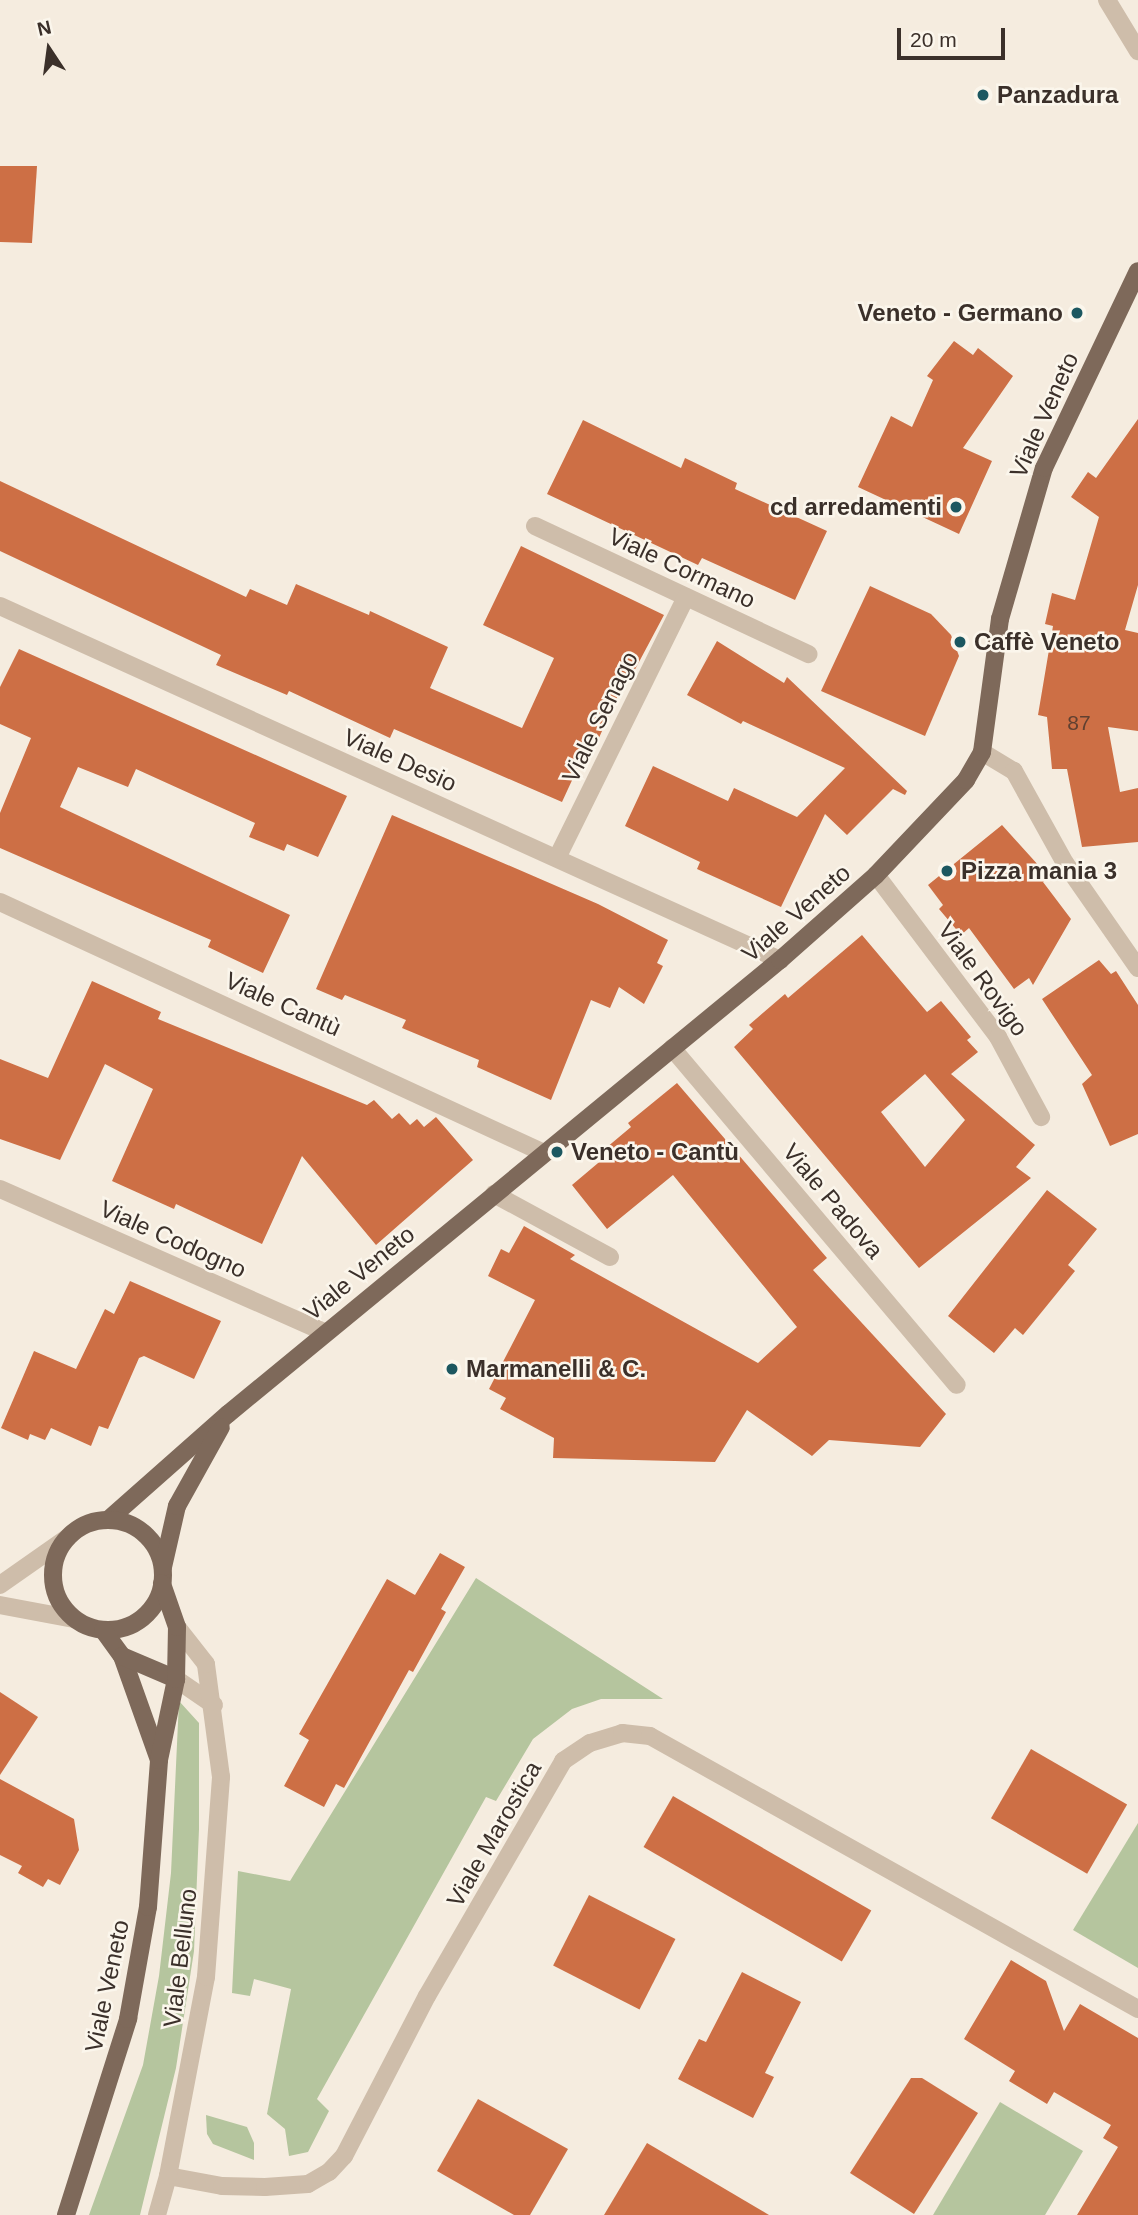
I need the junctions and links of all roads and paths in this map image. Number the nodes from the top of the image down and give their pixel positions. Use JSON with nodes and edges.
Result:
{"nodes":[{"id":1,"x":1108,"y":0,"type":"edge"},
{"id":2,"x":1138,"y":51,"type":"edge"},
{"id":3,"x":1138,"y":271,"type":"edge"},
{"id":4,"x":535,"y":526,"type":"dead end"},
{"id":5,"x":686,"y":597,"type":"junction"},
{"id":6,"x":0,"y":606,"type":"edge"},
{"id":7,"x":808,"y":654,"type":"dead end"},
{"id":8,"x":982,"y":752,"type":"junction"},
{"id":9,"x":557,"y":858,"type":"junction"},
{"id":10,"x":876,"y":875,"type":"junction"},
{"id":11,"x":0,"y":902,"type":"edge"},
{"id":12,"x":780,"y":960,"type":"junction"},
{"id":13,"x":1138,"y":968,"type":"edge"},
{"id":14,"x":672,"y":1048,"type":"junction"},
{"id":15,"x":1041,"y":1117,"type":"dead end"},
{"id":16,"x":544,"y":1153,"type":"junction"},
{"id":17,"x":0,"y":1189,"type":"edge"},
{"id":18,"x":494,"y":1194,"type":"junction"},
{"id":19,"x":610,"y":1257,"type":"dead end"},
{"id":20,"x":326,"y":1333,"type":"junction"},
{"id":21,"x":957,"y":1385,"type":"dead end"},
{"id":22,"x":228,"y":1414,"type":"junction"},
{"id":23,"x":108,"y":1520,"type":"junction"},
{"id":24,"x":67,"y":1538,"type":"junction"},
{"id":25,"x":162,"y":1576,"type":"junction"},
{"id":26,"x":0,"y":1585,"type":"edge"},
{"id":27,"x":0,"y":1605,"type":"edge"},
{"id":28,"x":74,"y":1619,"type":"junction"},
{"id":29,"x":177,"y":1628,"type":"junction"},
{"id":30,"x":103,"y":1630,"type":"junction"},
{"id":31,"x":122,"y":1656,"type":"junction"},
{"id":32,"x":176,"y":1679,"type":"junction"},
{"id":33,"x":214,"y":1705,"type":"junction"},
{"id":34,"x":159,"y":1760,"type":"junction"},
{"id":35,"x":1138,"y":2009,"type":"edge"},
{"id":36,"x":169,"y":2176,"type":"junction"},
{"id":37,"x":66,"y":2215,"type":"edge"},
{"id":38,"x":157,"y":2215,"type":"edge"}],
"edges":[{"from":1,"to":2,"type":"street"},
{"from":3,"to":8,"type":"main road","name":"Viale Veneto"},
{"from":4,"to":5,"type":"street","name":"Viale Cormano"},
{"from":5,"to":7,"type":"street","name":"Viale Cormano"},
{"from":5,"to":9,"type":"street","name":"Viale Senago"},
{"from":6,"to":9,"type":"street","name":"Viale Desio"},
{"from":8,"to":10,"type":"main road","name":"Viale Veneto"},
{"from":8,"to":13,"type":"street"},
{"from":9,"to":12,"type":"street","name":"Viale Desio"},
{"from":10,"to":12,"type":"main road","name":"Viale Veneto"},
{"from":10,"to":15,"type":"street","name":"Viale Rovigo"},
{"from":11,"to":16,"type":"street","name":"Viale Cantù"},
{"from":12,"to":14,"type":"main road","name":"Viale Veneto"},
{"from":14,"to":16,"type":"main road","name":"Viale Veneto"},
{"from":14,"to":21,"type":"street","name":"Viale Padova"},
{"from":16,"to":18,"type":"main road","name":"Viale Veneto"},
{"from":17,"to":20,"type":"street","name":"Viale Codogno"},
{"from":18,"to":19,"type":"street"},
{"from":18,"to":20,"type":"main road","name":"Viale Veneto"},
{"from":20,"to":22,"type":"main road","name":"Viale Veneto"},
{"from":22,"to":23,"type":"main road","name":"Viale Veneto"},
{"from":22,"to":25,"type":"main road","name":"Viale Veneto"},
{"from":23,"to":24,"type":"main road"},
{"from":23,"to":25,"type":"main road"},
{"from":24,"to":26,"type":"street"},
{"from":24,"to":28,"type":"main road"},
{"from":25,"to":29,"type":"main road","name":"Viale Veneto"},
{"from":25,"to":30,"type":"main road"},
{"from":27,"to":28,"type":"street"},
{"from":28,"to":30,"type":"main road"},
{"from":29,"to":32,"type":"main road","name":"Viale Veneto"},
{"from":29,"to":33,"type":"street","name":"Viale Belluno"},
{"from":30,"to":31,"type":"main road","name":"Viale Veneto"},
{"from":31,"to":32,"type":"main road"},
{"from":31,"to":34,"type":"main road","name":"Viale Veneto"},
{"from":32,"to":33,"type":"street"},
{"from":32,"to":34,"type":"main road","name":"Viale Veneto"},
{"from":33,"to":36,"type":"street","name":"Viale Belluno"},
{"from":34,"to":37,"type":"main road","name":"Viale Veneto"},
{"from":35,"to":36,"type":"street","name":"Viale Marostica"},
{"from":36,"to":38,"type":"street","name":"Viale Belluno"}]}
